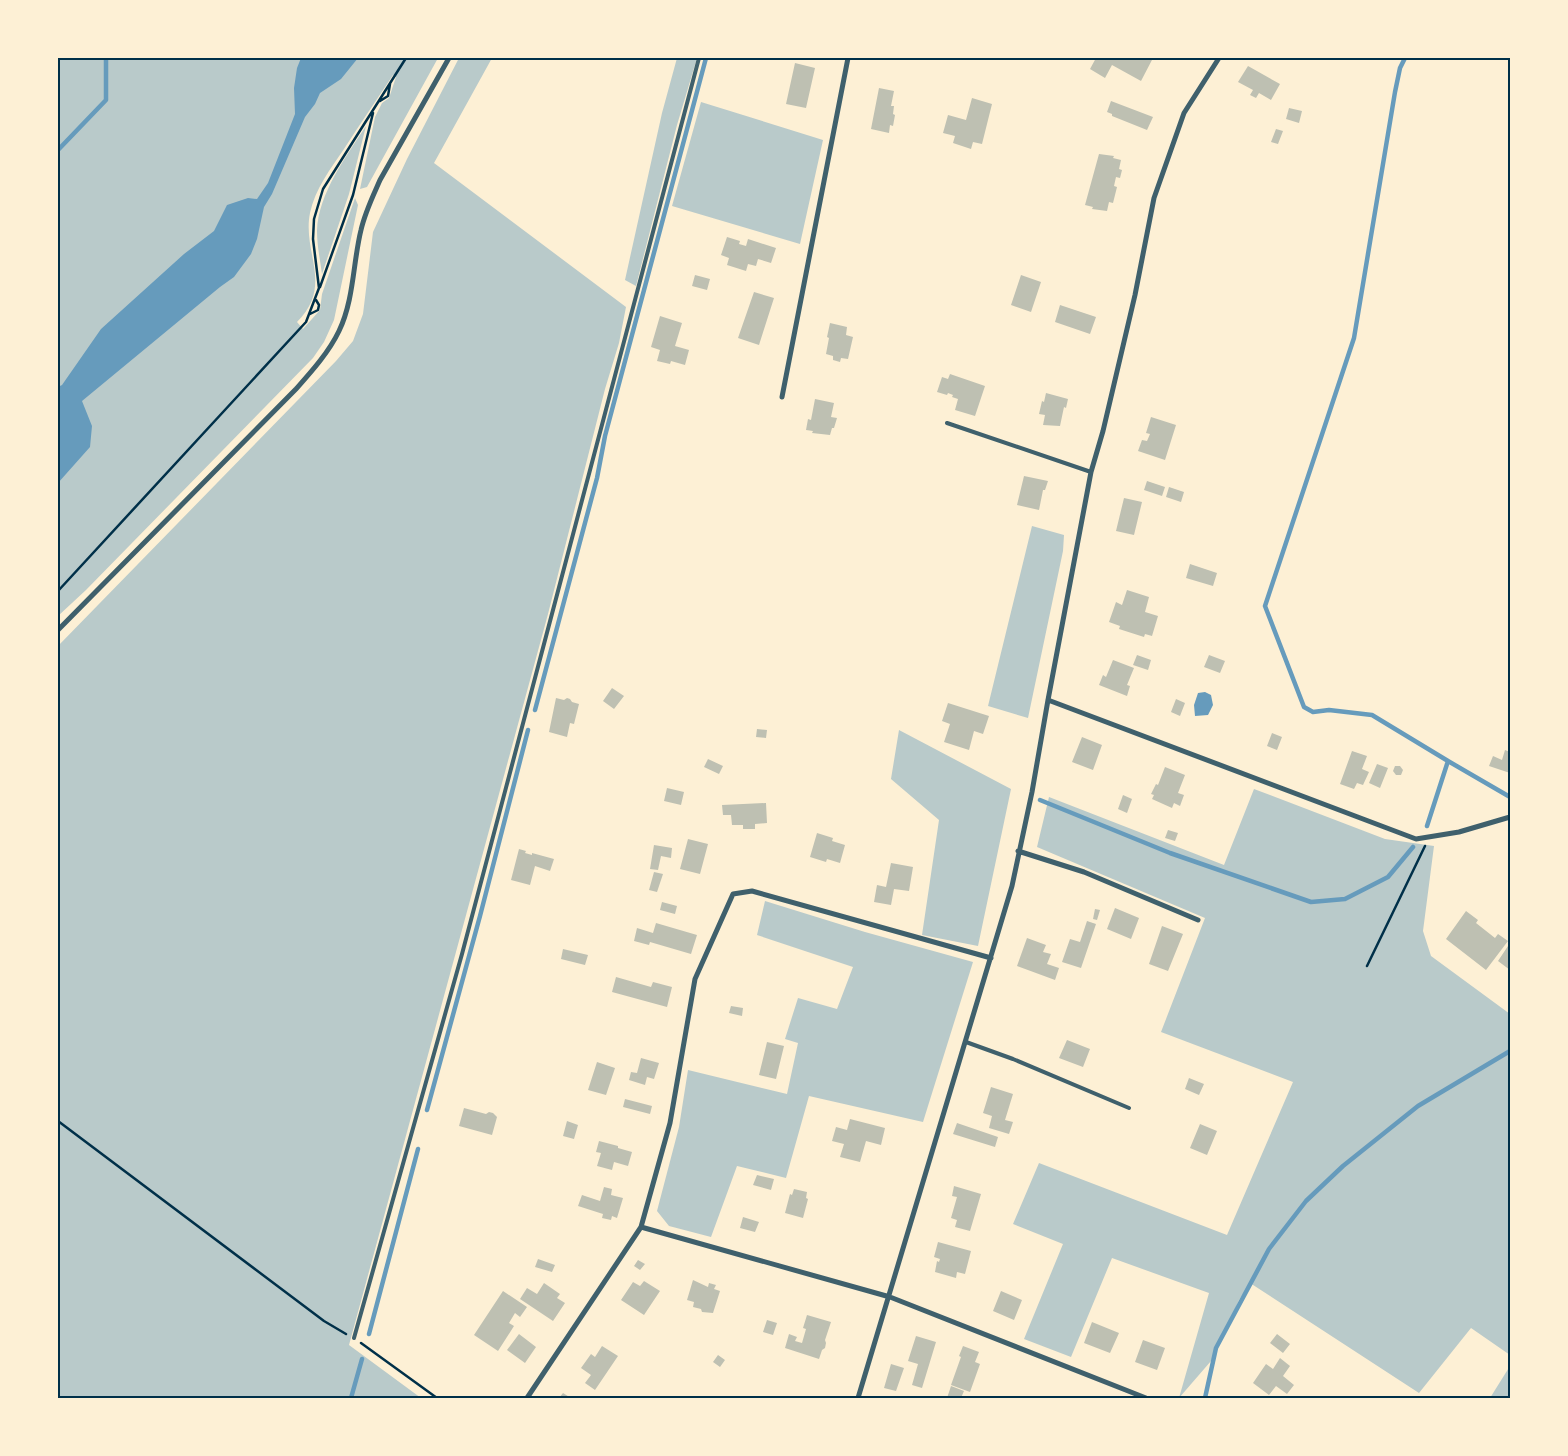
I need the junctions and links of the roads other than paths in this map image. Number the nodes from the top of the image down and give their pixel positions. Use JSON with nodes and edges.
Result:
{"nodes":[{"id":1,"x":449,"y":58,"type":"edge"},
{"id":2,"x":699,"y":58,"type":"edge"},
{"id":3,"x":848,"y":58,"type":"edge"},
{"id":4,"x":1219,"y":58,"type":"edge"},
{"id":5,"x":782,"y":397,"type":"dead end"},
{"id":6,"x":947,"y":423,"type":"dead end"},
{"id":7,"x":1091,"y":472,"type":"junction"},
{"id":8,"x":58,"y":630,"type":"edge"},
{"id":9,"x":1048,"y":700,"type":"junction"},
{"id":10,"x":1510,"y":817,"type":"edge"},
{"id":11,"x":1018,"y":851,"type":"junction"},
{"id":12,"x":1198,"y":920,"type":"dead end"},
{"id":13,"x":991,"y":958,"type":"junction"},
{"id":14,"x":966,"y":1042,"type":"junction"},
{"id":15,"x":1129,"y":1108,"type":"dead end"},
{"id":16,"x":641,"y":1227,"type":"junction"},
{"id":17,"x":890,"y":1297,"type":"junction"},
{"id":18,"x":354,"y":1338,"type":"road end"},
{"id":19,"x":527,"y":1398,"type":"edge"},
{"id":20,"x":858,"y":1398,"type":"edge"},
{"id":21,"x":1146,"y":1398,"type":"edge"}],
"edges":[{"from":1,"to":8,"type":"street"},
{"from":2,"to":18,"type":"lane"},
{"from":3,"to":5,"type":"street"},
{"from":4,"to":7,"type":"street"},
{"from":6,"to":7,"type":"lane"},
{"from":7,"to":9,"type":"street"},
{"from":9,"to":10,"type":"street"},
{"from":9,"to":11,"type":"street"},
{"from":11,"to":12,"type":"street"},
{"from":11,"to":13,"type":"street"},
{"from":13,"to":14,"type":"street"},
{"from":13,"to":16,"type":"street"},
{"from":14,"to":15,"type":"lane"},
{"from":14,"to":17,"type":"street"},
{"from":16,"to":17,"type":"street"},
{"from":16,"to":19,"type":"street"},
{"from":17,"to":20,"type":"street"},
{"from":17,"to":21,"type":"street"}]}
